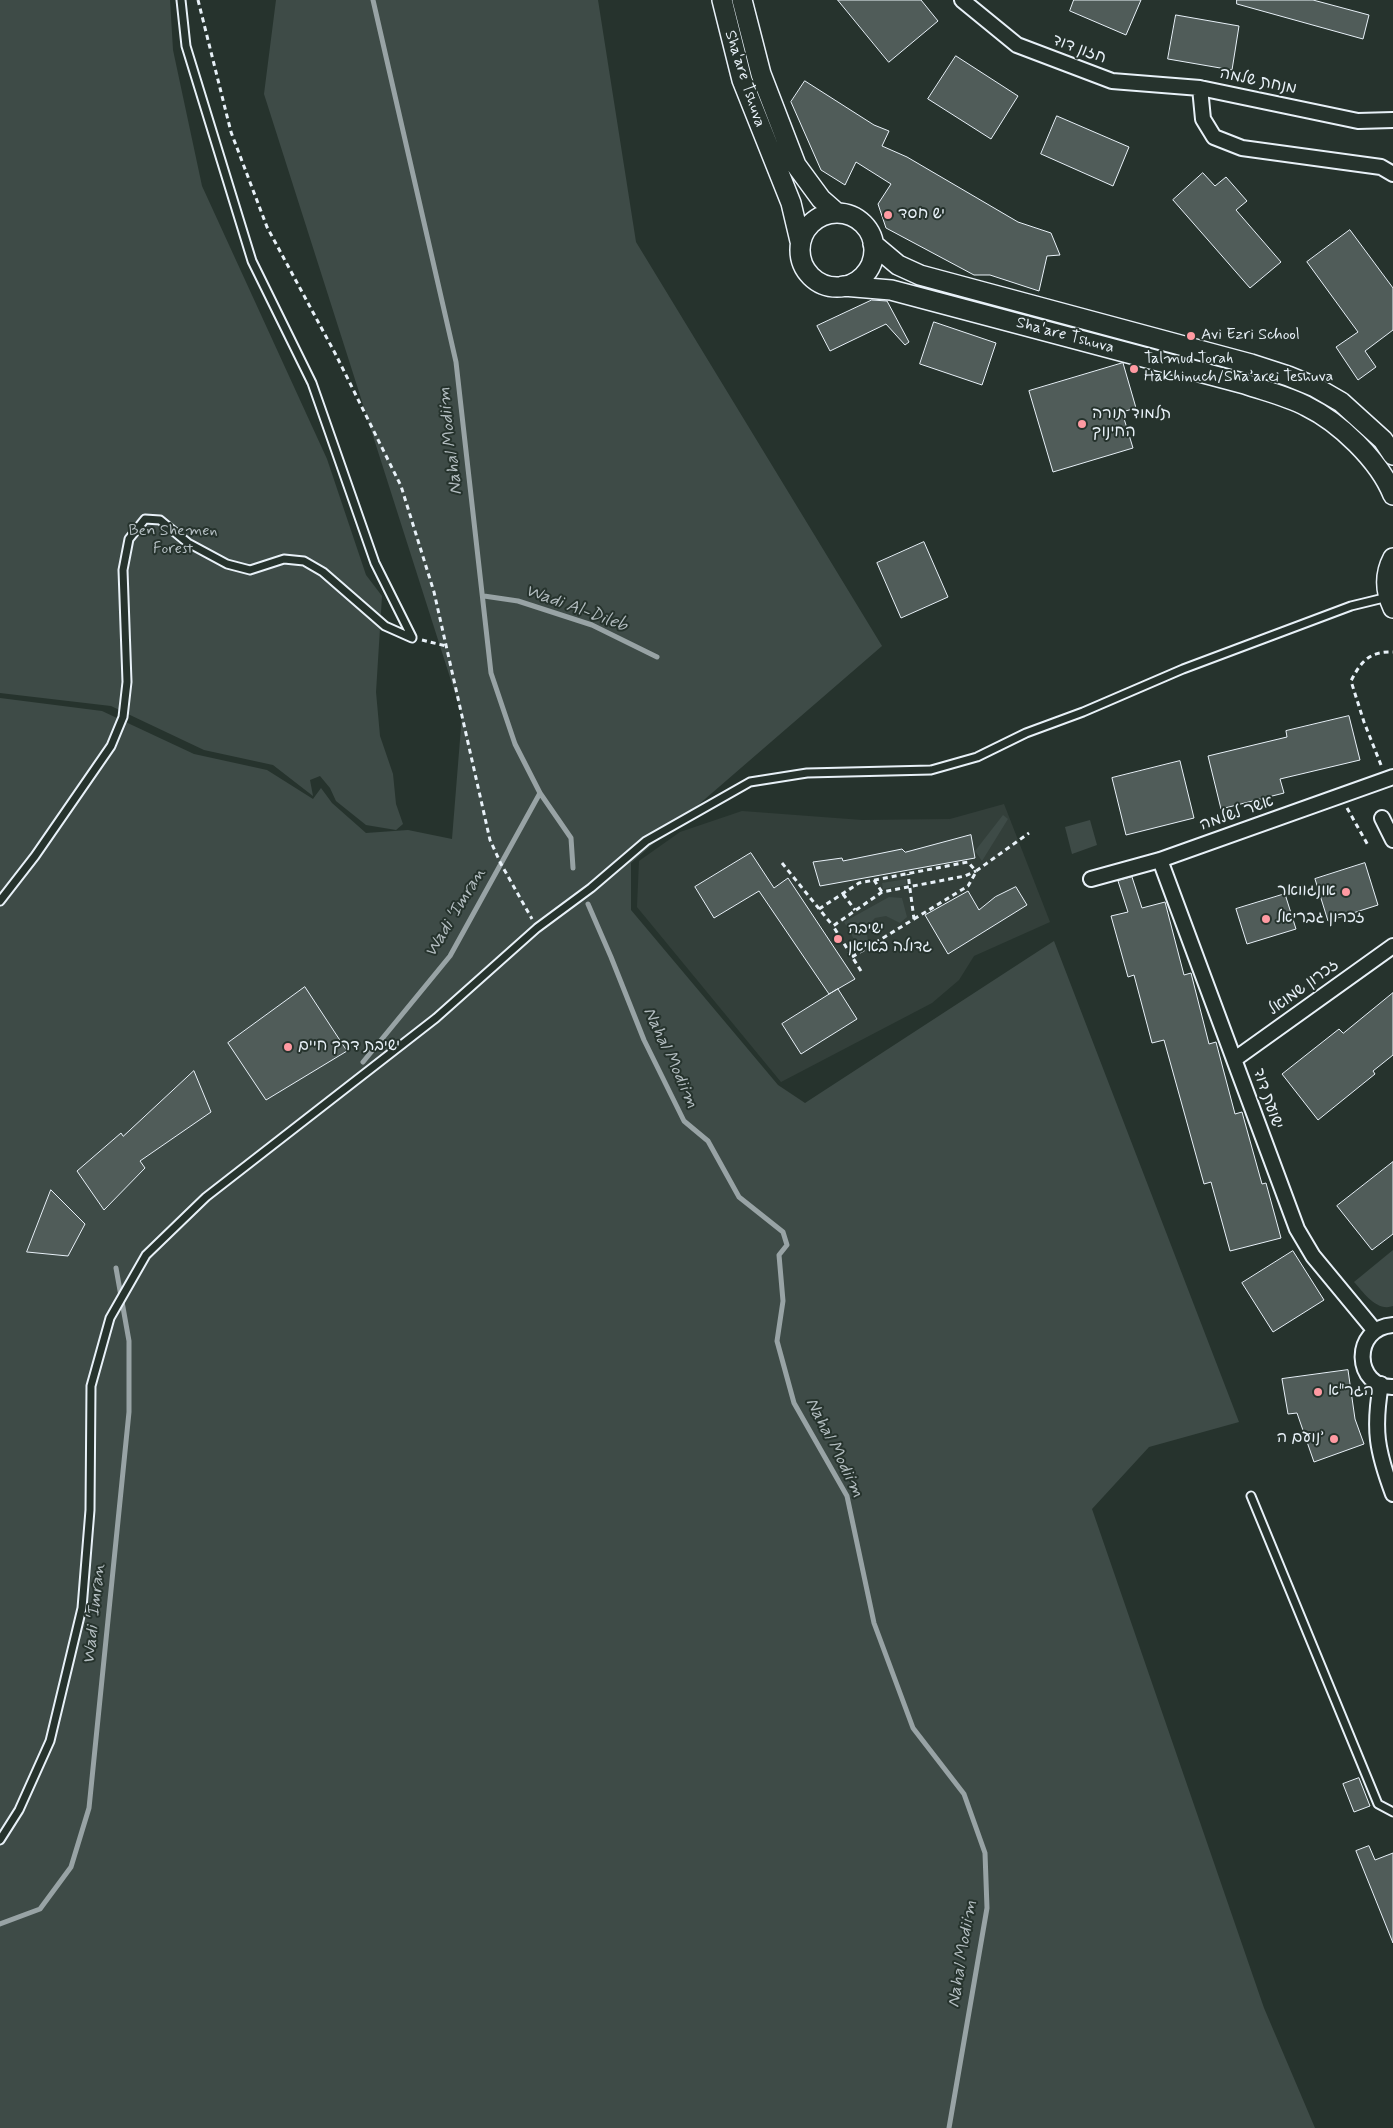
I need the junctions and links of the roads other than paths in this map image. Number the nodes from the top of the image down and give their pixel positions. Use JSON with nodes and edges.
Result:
{"nodes":[{"id":1,"x":181,"y":0,"type":"edge"},
{"id":2,"x":722,"y":0,"type":"edge"},
{"id":3,"x":742,"y":0,"type":"edge"},
{"id":4,"x":962,"y":0,"type":"edge"},
{"id":5,"x":1200,"y":88,"type":"junction"},
{"id":6,"x":1393,"y":120,"type":"edge"},
{"id":7,"x":1393,"y":174,"type":"edge"},
{"id":8,"x":837,"y":213,"type":"junction"},
{"id":9,"x":800,"y":241,"type":"junction"},
{"id":10,"x":873,"y":244,"type":"junction"},
{"id":11,"x":843,"y":286,"type":"junction"},
{"id":12,"x":1393,"y":455,"type":"edge"},
{"id":13,"x":1393,"y":495,"type":"edge"},
{"id":14,"x":1391,"y":559,"type":"edge"},
{"id":15,"x":1391,"y":603,"type":"edge"},
{"id":16,"x":1390,"y":778,"type":"edge"},
{"id":17,"x":1382,"y":818,"type":"dead end"},
{"id":18,"x":1393,"y":840,"type":"edge"},
{"id":19,"x":1160,"y":860,"type":"junction"},
{"id":20,"x":1091,"y":879,"type":"dead end"},
{"id":21,"x":0,"y":901,"type":"edge"},
{"id":22,"x":1393,"y":946,"type":"edge"},
{"id":23,"x":1235,"y":1059,"type":"junction"},
{"id":24,"x":1393,"y":1326,"type":"edge"},
{"id":25,"x":1375,"y":1331,"type":"junction"},
{"id":26,"x":1387,"y":1386,"type":"edge"},
{"id":27,"x":1393,"y":1494,"type":"edge"},
{"id":28,"x":1251,"y":1496,"type":"dead end"},
{"id":29,"x":1393,"y":1812,"type":"edge"},
{"id":30,"x":0,"y":1840,"type":"edge"}],
"edges":[{"from":1,"to":21,"type":"lane"},
{"from":2,"to":9,"type":"street","name":"Sha'are Tshuva"},
{"from":3,"to":8,"type":"street","name":"Sha'are Tshuva"},
{"from":4,"to":5,"type":"street","name":"חזון דוד"},
{"from":5,"to":6,"type":"street","name":"מנחת שלמה"},
{"from":5,"to":7,"type":"street","name":"מנחת שלמה"},
{"from":8,"to":9,"type":"street"},
{"from":8,"to":10,"type":"street"},
{"from":9,"to":11,"type":"street"},
{"from":10,"to":11,"type":"street"},
{"from":10,"to":12,"type":"street","name":"Sha'are Tshuva"},
{"from":11,"to":13,"type":"street","name":"Sha'are Tshuva"},
{"from":14,"to":15,"type":"street"},
{"from":15,"to":30,"type":"lane"},
{"from":16,"to":19,"type":"street","name":"אשר לשלמה"},
{"from":17,"to":18,"type":"street"},
{"from":19,"to":20,"type":"street","name":"אשר לשלמה"},
{"from":19,"to":23,"type":"street","name":"ישועת דוד"},
{"from":22,"to":23,"type":"street","name":"זכרון שמואל"},
{"from":23,"to":25,"type":"street","name":"ישועת דוד"},
{"from":24,"to":25,"type":"street"},
{"from":25,"to":26,"type":"street"},
{"from":26,"to":27,"type":"street"},
{"from":28,"to":29,"type":"lane"}]}
